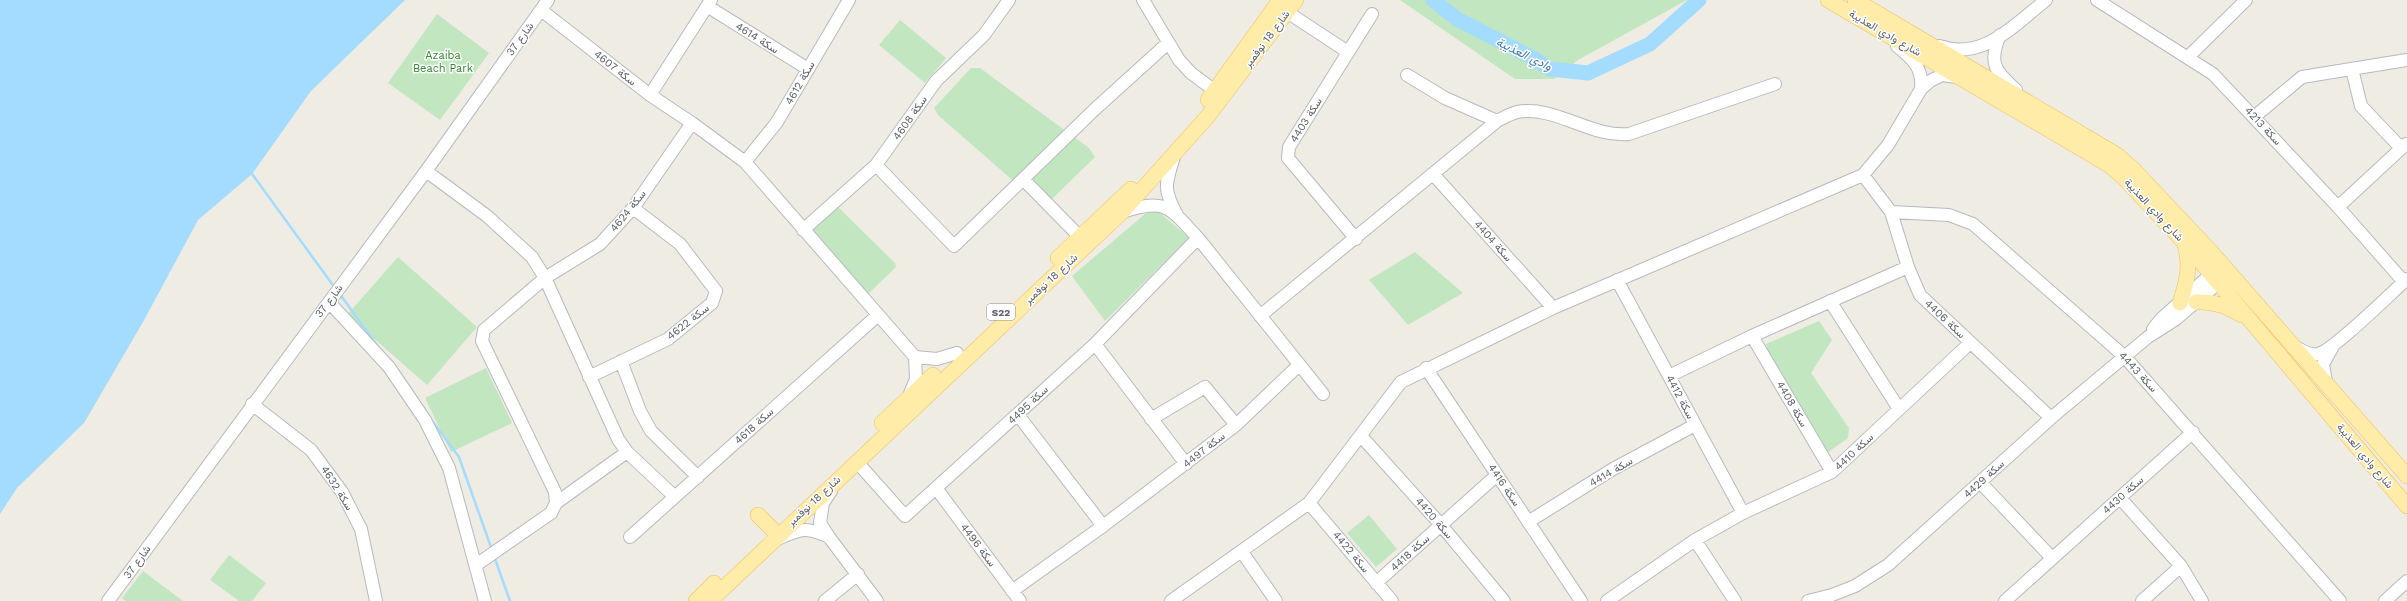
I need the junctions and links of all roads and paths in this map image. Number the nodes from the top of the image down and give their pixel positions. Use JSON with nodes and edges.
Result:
{"nodes":[{"id":1,"x":548,"y":0,"type":"edge"},
{"id":2,"x":849,"y":0,"type":"edge"},
{"id":3,"x":1009,"y":0,"type":"edge"},
{"id":4,"x":1143,"y":0,"type":"edge"},
{"id":5,"x":1296,"y":0,"type":"edge"},
{"id":6,"x":1828,"y":0,"type":"edge"},
{"id":7,"x":1855,"y":0,"type":"edge"},
{"id":8,"x":2046,"y":0,"type":"edge"},
{"id":9,"x":2097,"y":0,"type":"edge"},
{"id":10,"x":2246,"y":0,"type":"edge"},
{"id":11,"x":709,"y":3,"type":"edge"},
{"id":12,"x":1284,"y":6,"type":"edge"},
{"id":13,"x":541,"y":10,"type":"junction"},
{"id":14,"x":1372,"y":14,"type":"dead end"},
{"id":15,"x":1872,"y":18,"type":"junction"},
{"id":16,"x":2000,"y":36,"type":"junction"},
{"id":17,"x":1168,"y":43,"type":"junction"},
{"id":18,"x":1930,"y":43,"type":"junction"},
{"id":19,"x":1348,"y":52,"type":"junction"},
{"id":20,"x":2188,"y":57,"type":"junction"},
{"id":21,"x":2407,"y":60,"type":"edge"},
{"id":22,"x":808,"y":69,"type":"junction"},
{"id":23,"x":2352,"y":69,"type":"junction"},
{"id":24,"x":1407,"y":76,"type":"dead end"},
{"id":25,"x":1963,"y":78,"type":"junction"},
{"id":26,"x":1775,"y":84,"type":"dead end"},
{"id":27,"x":1921,"y":89,"type":"junction"},
{"id":28,"x":1215,"y":91,"type":"junction"},
{"id":29,"x":650,"y":95,"type":"junction"},
{"id":30,"x":2025,"y":99,"type":"junction"},
{"id":31,"x":2254,"y":117,"type":"junction"},
{"id":32,"x":1497,"y":121,"type":"junction"},
{"id":33,"x":692,"y":123,"type":"junction"},
{"id":34,"x":2404,"y":146,"type":"edge"},
{"id":35,"x":1174,"y":156,"type":"junction"},
{"id":36,"x":745,"y":162,"type":"junction"},
{"id":37,"x":876,"y":165,"type":"junction"},
{"id":38,"x":426,"y":171,"type":"junction"},
{"id":39,"x":1433,"y":174,"type":"junction"},
{"id":40,"x":1863,"y":175,"type":"junction"},
{"id":41,"x":1024,"y":180,"type":"junction"},
{"id":42,"x":2338,"y":207,"type":"junction"},
{"id":43,"x":633,"y":208,"type":"junction"},
{"id":44,"x":1122,"y":212,"type":"junction"},
{"id":45,"x":1891,"y":212,"type":"junction"},
{"id":46,"x":1178,"y":216,"type":"junction"},
{"id":47,"x":803,"y":230,"type":"junction"},
{"id":48,"x":1080,"y":237,"type":"junction"},
{"id":49,"x":1198,"y":238,"type":"junction"},
{"id":50,"x":1356,"y":239,"type":"junction"},
{"id":51,"x":2184,"y":242,"type":"junction"},
{"id":52,"x":1908,"y":267,"type":"junction"},
{"id":53,"x":2221,"y":273,"type":"junction"},
{"id":54,"x":545,"y":278,"type":"junction"},
{"id":55,"x":1617,"y":280,"type":"junction"},
{"id":56,"x":2405,"y":280,"type":"edge"},
{"id":57,"x":1830,"y":301,"type":"junction"},
{"id":58,"x":329,"y":302,"type":"junction"},
{"id":59,"x":2196,"y":302,"type":"junction"},
{"id":60,"x":2180,"y":303,"type":"junction"},
{"id":61,"x":1553,"y":308,"type":"junction"},
{"id":62,"x":878,"y":314,"type":"junction"},
{"id":63,"x":1260,"y":316,"type":"junction"},
{"id":64,"x":2250,"y":319,"type":"junction"},
{"id":65,"x":1752,"y":336,"type":"junction"},
{"id":66,"x":2148,"y":337,"type":"junction"},
{"id":67,"x":1970,"y":342,"type":"junction"},
{"id":68,"x":1095,"y":344,"type":"junction"},
{"id":69,"x":2293,"y":345,"type":"junction"},
{"id":70,"x":2334,"y":345,"type":"junction"},
{"id":71,"x":957,"y":353,"type":"junction"},
{"id":72,"x":2124,"y":356,"type":"junction"},
{"id":73,"x":915,"y":357,"type":"junction"},
{"id":74,"x":620,"y":361,"type":"junction"},
{"id":75,"x":1299,"y":364,"type":"junction"},
{"id":76,"x":1426,"y":368,"type":"junction"},
{"id":77,"x":1669,"y":376,"type":"junction"},
{"id":78,"x":589,"y":377,"type":"junction"},
{"id":79,"x":2326,"y":382,"type":"junction"},
{"id":80,"x":1323,"y":394,"type":"dead end"},
{"id":81,"x":908,"y":399,"type":"junction"},
{"id":82,"x":252,"y":404,"type":"junction"},
{"id":83,"x":1899,"y":409,"type":"junction"},
{"id":84,"x":1018,"y":415,"type":"junction"},
{"id":85,"x":2051,"y":418,"type":"junction"},
{"id":86,"x":1151,"y":419,"type":"junction"},
{"id":87,"x":1236,"y":425,"type":"junction"},
{"id":88,"x":1695,"y":425,"type":"junction"},
{"id":89,"x":2193,"y":432,"type":"junction"},
{"id":90,"x":1361,"y":436,"type":"junction"},
{"id":91,"x":627,"y":452,"type":"junction"},
{"id":92,"x":856,"y":462,"type":"junction"},
{"id":93,"x":1186,"y":464,"type":"junction"},
{"id":94,"x":1832,"y":472,"type":"junction"},
{"id":95,"x":1497,"y":475,"type":"junction"},
{"id":96,"x":2407,"y":476,"type":"edge"},
{"id":97,"x":698,"y":477,"type":"junction"},
{"id":98,"x":840,"y":477,"type":"junction"},
{"id":99,"x":1980,"y":482,"type":"junction"},
{"id":100,"x":936,"y":488,"type":"junction"},
{"id":101,"x":675,"y":497,"type":"junction"},
{"id":102,"x":2120,"y":498,"type":"junction"},
{"id":103,"x":556,"y":503,"type":"junction"},
{"id":104,"x":1309,"y":503,"type":"junction"},
{"id":105,"x":2407,"y":506,"type":"edge"},
{"id":106,"x":1743,"y":513,"type":"junction"},
{"id":107,"x":758,"y":514,"type":"dead end"},
{"id":108,"x":1528,"y":522,"type":"junction"},
{"id":109,"x":1441,"y":525,"type":"junction"},
{"id":110,"x":1102,"y":526,"type":"junction"},
{"id":111,"x":771,"y":536,"type":"junction"},
{"id":112,"x":630,"y":537,"type":"dead end"},
{"id":113,"x":829,"y":537,"type":"junction"},
{"id":114,"x":1695,"y":540,"type":"junction"},
{"id":115,"x":1242,"y":552,"type":"junction"},
{"id":116,"x":2052,"y":558,"type":"junction"},
{"id":117,"x":476,"y":565,"type":"junction"},
{"id":118,"x":2181,"y":566,"type":"junction"},
{"id":119,"x":858,"y":574,"type":"junction"},
{"id":120,"x":2407,"y":581,"type":"edge"},
{"id":121,"x":1376,"y":582,"type":"junction"},
{"id":122,"x":1012,"y":591,"type":"junction"},
{"id":123,"x":108,"y":601,"type":"edge"},
{"id":124,"x":376,"y":601,"type":"edge"},
{"id":125,"x":485,"y":601,"type":"edge"},
{"id":126,"x":696,"y":601,"type":"edge"},
{"id":127,"x":710,"y":601,"type":"edge"},
{"id":128,"x":825,"y":601,"type":"edge"},
{"id":129,"x":877,"y":601,"type":"edge"},
{"id":130,"x":1020,"y":601,"type":"edge"},
{"id":131,"x":1171,"y":601,"type":"edge"},
{"id":132,"x":1276,"y":601,"type":"edge"},
{"id":133,"x":1392,"y":601,"type":"edge"},
{"id":134,"x":1504,"y":601,"type":"edge"},
{"id":135,"x":1581,"y":601,"type":"edge"},
{"id":136,"x":1607,"y":601,"type":"edge"},
{"id":137,"x":1734,"y":601,"type":"edge"},
{"id":138,"x":1808,"y":601,"type":"edge"},
{"id":139,"x":2005,"y":601,"type":"edge"},
{"id":140,"x":2142,"y":601,"type":"edge"},
{"id":141,"x":2202,"y":601,"type":"edge"},
{"id":142,"x":2340,"y":601,"type":"edge"},
{"id":143,"x":2385,"y":601,"type":"edge"}],
"edges":[{"from":1,"to":13,"type":"street","name":"شارع 37"},
{"from":2,"to":22,"type":"street","name":"سكة 4612"},
{"from":3,"to":37,"type":"street","name":"سكة 4608"},
{"from":4,"to":17,"type":"street"},
{"from":5,"to":12,"type":"main road","name":"شارع 18 نوفمبر","number":"S22"},
{"from":6,"to":15,"type":"main road","name":"شارع وادي العذيبة"},
{"from":7,"to":15,"type":"main road","name":"شارع وادي العذيبة"},
{"from":8,"to":16,"type":"street"},
{"from":9,"to":20,"type":"street","name":"سكة 4213"},
{"from":10,"to":20,"type":"street"},
{"from":11,"to":22,"type":"street","name":"سكة 4614"},
{"from":11,"to":29,"type":"street"},
{"from":12,"to":19,"type":"street"},
{"from":12,"to":28,"type":"main road","name":"شارع 18 نوفمبر","number":"S22"},
{"from":12,"to":35,"type":"main road","name":"شارع 18 نوفمبر","number":"S22"},
{"from":13,"to":29,"type":"street","name":"سكة 4607"},
{"from":13,"to":38,"type":"street","name":"شارع 37"},
{"from":14,"to":19,"type":"street","name":"سكة 4403"},
{"from":15,"to":18,"type":"main road","name":"شارع وادي العذيبة"},
{"from":15,"to":25,"type":"main road","name":"شارع وادي العذيبة"},
{"from":15,"to":27,"type":"street"},
{"from":16,"to":18,"type":"street"},
{"from":16,"to":30,"type":"street"},
{"from":17,"to":28,"type":"street"},
{"from":17,"to":41,"type":"street"},
{"from":18,"to":30,"type":"main road","name":"شارع وادي العذيبة"},
{"from":19,"to":50,"type":"street","name":"سكة 4403"},
{"from":20,"to":31,"type":"street","name":"سكة 4213"},
{"from":21,"to":23,"type":"street"},
{"from":22,"to":36,"type":"street","name":"سكة 4612"},
{"from":23,"to":31,"type":"street"},
{"from":23,"to":34,"type":"street"},
{"from":24,"to":32,"type":"street"},
{"from":25,"to":27,"type":"street"},
{"from":25,"to":51,"type":"main road","name":"شارع وادي العذيبة"},
{"from":26,"to":32,"type":"street"},
{"from":27,"to":40,"type":"street"},
{"from":28,"to":48,"type":"main road","name":"شارع 18 نوفمبر","number":"S22"},
{"from":29,"to":33,"type":"street","name":"سكة 4607"},
{"from":30,"to":53,"type":"main road","name":"شارع وادي العذيبة"},
{"from":31,"to":42,"type":"street","name":"سكة 4213"},
{"from":32,"to":39,"type":"street"},
{"from":33,"to":36,"type":"street"},
{"from":33,"to":43,"type":"street","name":"سكة 4624"},
{"from":34,"to":42,"type":"street"},
{"from":35,"to":44,"type":"main road","name":"شارع 18 نوفمبر","number":"S22"},
{"from":35,"to":46,"type":"street"},
{"from":36,"to":47,"type":"street"},
{"from":37,"to":41,"type":"street"},
{"from":37,"to":47,"type":"street","name":"سكة 4608"},
{"from":38,"to":54,"type":"street"},
{"from":38,"to":58,"type":"street","name":"شارع 37"},
{"from":39,"to":50,"type":"street"},
{"from":39,"to":61,"type":"street","name":"سكة 4404"},
{"from":40,"to":45,"type":"street","name":"سكة 4406"},
{"from":40,"to":55,"type":"street"},
{"from":41,"to":48,"type":"street"},
{"from":42,"to":56,"type":"street","name":"سكة 4213"},
{"from":43,"to":54,"type":"street","name":"سكة 4624"},
{"from":43,"to":74,"type":"street","name":"سكة 4622"},
{"from":44,"to":46,"type":"street"},
{"from":44,"to":92,"type":"main road","name":"شارع 18 نوفمبر","number":"S22"},
{"from":45,"to":52,"type":"street","name":"سكة 4406"},
{"from":45,"to":72,"type":"street","name":"سكة 4443"},
{"from":46,"to":49,"type":"street"},
{"from":47,"to":62,"type":"street"},
{"from":48,"to":71,"type":"main road","name":"شارع 18 نوفمبر","number":"S22"},
{"from":49,"to":63,"type":"street"},
{"from":49,"to":68,"type":"street","name":"سكة 4495"},
{"from":50,"to":63,"type":"street"},
{"from":51,"to":53,"type":"main road","name":"شارع وادي العذيبة"},
{"from":51,"to":60,"type":"main road"},
{"from":52,"to":57,"type":"street"},
{"from":52,"to":67,"type":"street","name":"سكة 4406"},
{"from":53,"to":59,"type":"street","name":"سكة 4429"},
{"from":53,"to":60,"type":"street","name":"سكة 4429"},
{"from":53,"to":64,"type":"main road","name":"شارع وادي العذيبة"},
{"from":53,"to":69,"type":"main road","name":"شارع وادي العذيبة"},
{"from":54,"to":78,"type":"street"},
{"from":54,"to":103,"type":"street","name":"سكة 4624"},
{"from":55,"to":61,"type":"street"},
{"from":55,"to":77,"type":"street","name":"سكة 4412"},
{"from":56,"to":70,"type":"street"},
{"from":57,"to":65,"type":"street"},
{"from":57,"to":83,"type":"street"},
{"from":58,"to":82,"type":"street","name":"شارع 37"},
{"from":58,"to":117,"type":"street"},
{"from":59,"to":64,"type":"main road"},
{"from":59,"to":66,"type":"street","name":"سكة 4429"},
{"from":60,"to":66,"type":"street","name":"سكة 4429"},
{"from":61,"to":76,"type":"street"},
{"from":62,"to":73,"type":"street"},
{"from":62,"to":97,"type":"street","name":"سكة 4618"},
{"from":63,"to":75,"type":"street"},
{"from":64,"to":105,"type":"main road","name":"شارع وادي العذيبة"},
{"from":65,"to":77,"type":"street"},
{"from":65,"to":94,"type":"street","name":"سكة 4408"},
{"from":66,"to":72,"type":"street","name":"سكة 4429"},
{"from":67,"to":83,"type":"street","name":"سكة 4410"},
{"from":67,"to":85,"type":"street","name":"سكة 4406"},
{"from":68,"to":84,"type":"street","name":"سكة 4495"},
{"from":68,"to":86,"type":"street"},
{"from":69,"to":70,"type":"street"},
{"from":69,"to":79,"type":"main road","name":"شارع وادي العذيبة"},
{"from":70,"to":79,"type":"street"},
{"from":71,"to":73,"type":"street"},
{"from":71,"to":81,"type":"main road","name":"شارع 18 نوفمبر","number":"S22"},
{"from":72,"to":85,"type":"street","name":"سكة 4429"},
{"from":72,"to":89,"type":"street","name":"سكة 4443"},
{"from":73,"to":81,"type":"street"},
{"from":74,"to":78,"type":"street","name":"سكة 4622"},
{"from":74,"to":97,"type":"street"},
{"from":75,"to":80,"type":"street"},
{"from":75,"to":87,"type":"street","name":"سكة 4497"},
{"from":76,"to":90,"type":"street"},
{"from":76,"to":95,"type":"street","name":"سكة 4416"},
{"from":77,"to":88,"type":"street","name":"سكة 4412"},
{"from":78,"to":91,"type":"street"},
{"from":79,"to":96,"type":"main road","name":"شارع وادي العذيبة"},
{"from":81,"to":111,"type":"main road","name":"شارع 18 نوفمبر","number":"S22"},
{"from":82,"to":123,"type":"street","name":"شارع 37"},
{"from":82,"to":124,"type":"street","name":"سكة 4632"},
{"from":83,"to":94,"type":"street","name":"سكة 4410"},
{"from":84,"to":100,"type":"street","name":"سكة 4495"},
{"from":84,"to":110,"type":"street"},
{"from":85,"to":99,"type":"street","name":"سكة 4429"},
{"from":86,"to":87,"type":"street"},
{"from":86,"to":93,"type":"street"},
{"from":87,"to":93,"type":"street","name":"سكة 4497"},
{"from":88,"to":106,"type":"street","name":"سكة 4412"},
{"from":88,"to":108,"type":"street","name":"سكة 4414"},
{"from":89,"to":102,"type":"street","name":"سكة 4430"},
{"from":89,"to":142,"type":"street","name":"سكة 4443"},
{"from":90,"to":104,"type":"street"},
{"from":90,"to":109,"type":"street","name":"سكة 4420"},
{"from":91,"to":101,"type":"street"},
{"from":91,"to":103,"type":"street"},
{"from":92,"to":98,"type":"main road","name":"شارع 18 نوفمبر","number":"S22"},
{"from":92,"to":100,"type":"street","name":"سكة 4495"},
{"from":93,"to":110,"type":"street","name":"سكة 4497"},
{"from":94,"to":106,"type":"street","name":"سكة 4410"},
{"from":95,"to":108,"type":"street","name":"سكة 4416"},
{"from":95,"to":109,"type":"street","name":"سكة 4418"},
{"from":97,"to":101,"type":"street","name":"سكة 4618"},
{"from":98,"to":111,"type":"main road","name":"شارع 18 نوفمبر","number":"S22"},
{"from":98,"to":113,"type":"street"},
{"from":99,"to":116,"type":"street"},
{"from":99,"to":138,"type":"street","name":"سكة 4429"},
{"from":100,"to":122,"type":"street","name":"سكة 4496"},
{"from":101,"to":112,"type":"street","name":"سكة 4618"},
{"from":102,"to":116,"type":"street","name":"سكة 4430"},
{"from":102,"to":118,"type":"street"},
{"from":103,"to":117,"type":"street"},
{"from":104,"to":115,"type":"street"},
{"from":104,"to":121,"type":"street","name":"سكة 4422"},
{"from":106,"to":114,"type":"street","name":"سكة 4410"},
{"from":107,"to":111,"type":"main road"},
{"from":108,"to":135,"type":"street","name":"سكة 4416"},
{"from":109,"to":121,"type":"street","name":"سكة 4418"},
{"from":109,"to":134,"type":"street","name":"سكة 4420"},
{"from":110,"to":122,"type":"street","name":"سكة 4497"},
{"from":111,"to":113,"type":"street"},
{"from":111,"to":126,"type":"main road","name":"شارع 18 نوفمبر","number":"S22"},
{"from":111,"to":127,"type":"main road","name":"شارع 18 نوفمبر","number":"S22"},
{"from":113,"to":119,"type":"street"},
{"from":114,"to":136,"type":"street","name":"سكة 4410"},
{"from":114,"to":137,"type":"street"},
{"from":115,"to":131,"type":"street"},
{"from":115,"to":132,"type":"street"},
{"from":116,"to":139,"type":"street","name":"سكة 4430"},
{"from":117,"to":125,"type":"street"},
{"from":118,"to":140,"type":"street"},
{"from":118,"to":141,"type":"street"},
{"from":119,"to":128,"type":"street"},
{"from":119,"to":129,"type":"street"},
{"from":120,"to":143,"type":"street"},
{"from":121,"to":133,"type":"street","name":"سكة 4422"},
{"from":122,"to":130,"type":"street","name":"سكة 4496"}]}
